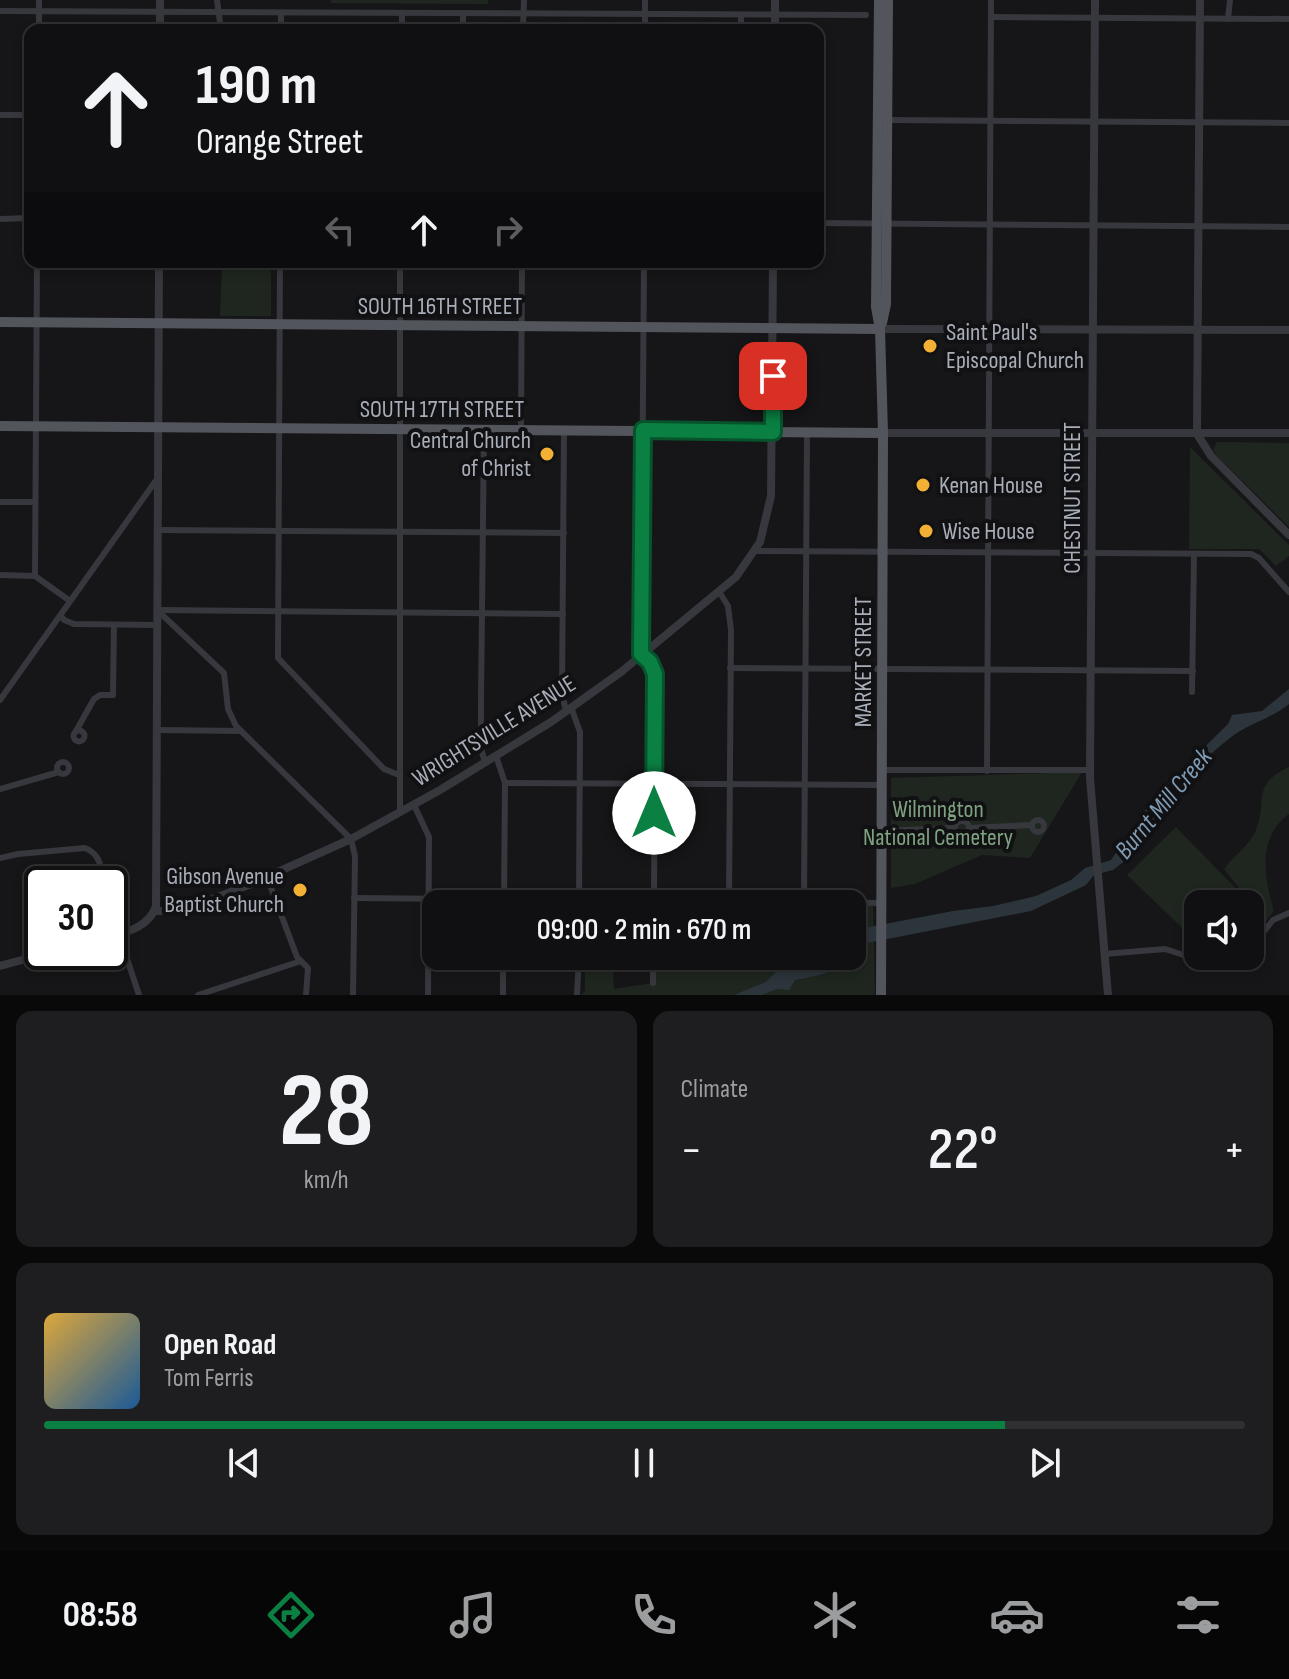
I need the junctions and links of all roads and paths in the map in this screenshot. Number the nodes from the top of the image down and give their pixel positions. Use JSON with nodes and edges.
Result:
{"nodes":[{"id":1,"x":39,"y":0,"type":"edge"},
{"id":2,"x":160,"y":0,"type":"edge"},
{"id":3,"x":217,"y":0,"type":"edge"},
{"id":4,"x":524,"y":0,"type":"edge"},
{"id":5,"x":645,"y":0,"type":"edge"},
{"id":6,"x":775,"y":0,"type":"edge"},
{"id":7,"x":879,"y":0,"type":"edge"},
{"id":8,"x":888,"y":0,"type":"edge"},
{"id":9,"x":991,"y":0,"type":"edge"},
{"id":10,"x":1095,"y":0,"type":"edge"},
{"id":11,"x":1200,"y":0,"type":"edge"},
{"id":12,"x":1230,"y":0,"type":"edge"},
{"id":13,"x":0,"y":11,"type":"edge"},
{"id":14,"x":39,"y":11,"type":"junction"},
{"id":15,"x":160,"y":12,"type":"junction"},
{"id":16,"x":216,"y":12,"type":"junction"},
{"id":17,"x":281,"y":13,"type":"junction"},
{"id":18,"x":402,"y":13,"type":"junction"},
{"id":19,"x":463,"y":14,"type":"junction"},
{"id":20,"x":524,"y":15,"type":"junction"},
{"id":21,"x":645,"y":15,"type":"junction"},
{"id":22,"x":866,"y":15,"type":"dead end"},
{"id":23,"x":741,"y":16,"type":"junction"},
{"id":24,"x":775,"y":16,"type":"junction"},
{"id":25,"x":991,"y":17,"type":"junction"},
{"id":26,"x":1095,"y":18,"type":"junction"},
{"id":27,"x":1200,"y":19,"type":"junction"},
{"id":28,"x":1228,"y":19,"type":"junction"},
{"id":29,"x":1289,"y":19,"type":"edge"},
{"id":30,"x":39,"y":24,"type":"edge"},
{"id":31,"x":160,"y":24,"type":"edge"},
{"id":32,"x":221,"y":24,"type":"edge"},
{"id":33,"x":281,"y":24,"type":"edge"},
{"id":34,"x":402,"y":24,"type":"edge"},
{"id":35,"x":463,"y":24,"type":"edge"},
{"id":36,"x":523,"y":24,"type":"edge"},
{"id":37,"x":645,"y":24,"type":"edge"},
{"id":38,"x":741,"y":24,"type":"edge"},
{"id":39,"x":775,"y":24,"type":"edge"},
{"id":40,"x":0,"y":115,"type":"edge"},
{"id":41,"x":24,"y":115,"type":"edge"},
{"id":42,"x":888,"y":120,"type":"junction"},
{"id":43,"x":991,"y":121,"type":"junction"},
{"id":44,"x":1094,"y":122,"type":"junction"},
{"id":45,"x":1199,"y":122,"type":"junction"},
{"id":46,"x":1289,"y":123,"type":"edge"},
{"id":47,"x":24,"y":218,"type":"edge"},
{"id":48,"x":0,"y":219,"type":"edge"},
{"id":49,"x":824,"y":223,"type":"edge"},
{"id":50,"x":882,"y":224,"type":"junction"},
{"id":51,"x":990,"y":224,"type":"junction"},
{"id":52,"x":1094,"y":225,"type":"junction"},
{"id":53,"x":1197,"y":226,"type":"junction"},
{"id":54,"x":1289,"y":227,"type":"edge"},
{"id":55,"x":37,"y":268,"type":"edge"},
{"id":56,"x":159,"y":268,"type":"edge"},
{"id":57,"x":280,"y":268,"type":"edge"},
{"id":58,"x":400,"y":268,"type":"edge"},
{"id":59,"x":522,"y":268,"type":"edge"},
{"id":60,"x":644,"y":268,"type":"edge"},
{"id":61,"x":773,"y":268,"type":"edge"},
{"id":62,"x":0,"y":322,"type":"edge"},
{"id":63,"x":37,"y":323,"type":"junction"},
{"id":64,"x":159,"y":324,"type":"junction"},
{"id":65,"x":279,"y":324,"type":"junction"},
{"id":66,"x":400,"y":325,"type":"junction"},
{"id":67,"x":522,"y":326,"type":"junction"},
{"id":68,"x":643,"y":327,"type":"junction"},
{"id":69,"x":773,"y":328,"type":"junction"},
{"id":70,"x":880,"y":329,"type":"junction"},
{"id":71,"x":989,"y":329,"type":"junction"},
{"id":72,"x":1094,"y":329,"type":"junction"},
{"id":73,"x":1197,"y":329,"type":"junction"},
{"id":74,"x":1289,"y":330,"type":"edge"},
{"id":75,"x":0,"y":426,"type":"edge"},
{"id":76,"x":36,"y":426,"type":"junction"},
{"id":77,"x":158,"y":427,"type":"junction"},
{"id":78,"x":279,"y":428,"type":"junction"},
{"id":79,"x":400,"y":428,"type":"junction"},
{"id":80,"x":484,"y":429,"type":"junction"},
{"id":81,"x":521,"y":429,"type":"junction"},
{"id":82,"x":564,"y":430,"type":"junction"},
{"id":83,"x":643,"y":430,"type":"junction"},
{"id":84,"x":773,"y":432,"type":"junction"},
{"id":85,"x":807,"y":432,"type":"junction"},
{"id":86,"x":883,"y":433,"type":"junction"},
{"id":87,"x":989,"y":433,"type":"junction"},
{"id":88,"x":1289,"y":433,"type":"edge"},
{"id":89,"x":1093,"y":434,"type":"junction"},
{"id":90,"x":1197,"y":434,"type":"junction"},
{"id":91,"x":157,"y":479,"type":"junction"},
{"id":92,"x":0,"y":502,"type":"edge"},
{"id":93,"x":35,"y":502,"type":"junction"},
{"id":94,"x":157,"y":530,"type":"junction"},
{"id":95,"x":279,"y":532,"type":"junction"},
{"id":96,"x":399,"y":532,"type":"junction"},
{"id":97,"x":483,"y":533,"type":"junction"},
{"id":98,"x":564,"y":533,"type":"junction"},
{"id":99,"x":1289,"y":535,"type":"edge"},
{"id":100,"x":755,"y":551,"type":"junction"},
{"id":101,"x":806,"y":551,"type":"junction"},
{"id":102,"x":883,"y":553,"type":"junction"},
{"id":103,"x":988,"y":553,"type":"junction"},
{"id":104,"x":1092,"y":553,"type":"junction"},
{"id":105,"x":1194,"y":554,"type":"junction"},
{"id":106,"x":0,"y":575,"type":"edge"},
{"id":107,"x":35,"y":576,"type":"junction"},
{"id":108,"x":1289,"y":592,"type":"edge"},
{"id":109,"x":720,"y":593,"type":"junction"},
{"id":110,"x":70,"y":601,"type":"junction"},
{"id":111,"x":157,"y":610,"type":"junction"},
{"id":112,"x":278,"y":612,"type":"junction"},
{"id":113,"x":399,"y":613,"type":"junction"},
{"id":114,"x":482,"y":613,"type":"junction"},
{"id":115,"x":563,"y":614,"type":"junction"},
{"id":116,"x":61,"y":616,"type":"junction"},
{"id":117,"x":114,"y":625,"type":"junction"},
{"id":118,"x":157,"y":625,"type":"junction"},
{"id":119,"x":641,"y":654,"type":"junction"},
{"id":120,"x":730,"y":668,"type":"junction"},
{"id":121,"x":805,"y":668,"type":"junction"},
{"id":122,"x":883,"y":669,"type":"junction"},
{"id":123,"x":987,"y":669,"type":"junction"},
{"id":124,"x":1091,"y":670,"type":"junction"},
{"id":125,"x":1193,"y":671,"type":"junction"},
{"id":126,"x":0,"y":680,"type":"edge"},
{"id":127,"x":10,"y":685,"type":"junction"},
{"id":128,"x":1192,"y":692,"type":"dead end"},
{"id":129,"x":0,"y":700,"type":"edge"},
{"id":130,"x":569,"y":709,"type":"junction"},
{"id":131,"x":157,"y":730,"type":"junction"},
{"id":132,"x":76,"y":731,"type":"dead end"},
{"id":133,"x":241,"y":731,"type":"junction"},
{"id":134,"x":496,"y":756,"type":"junction"},
{"id":135,"x":485,"y":762,"type":"junction"},
{"id":136,"x":882,"y":770,"type":"junction"},
{"id":137,"x":1090,"y":770,"type":"junction"},
{"id":138,"x":987,"y":771,"type":"junction"},
{"id":139,"x":59,"y":772,"type":"dead end"},
{"id":140,"x":399,"y":775,"type":"junction"},
{"id":141,"x":505,"y":783,"type":"junction"},
{"id":142,"x":580,"y":783,"type":"junction"},
{"id":143,"x":654,"y":784,"type":"junction"},
{"id":144,"x":730,"y":784,"type":"junction"},
{"id":145,"x":804,"y":785,"type":"junction"},
{"id":146,"x":882,"y":785,"type":"junction"},
{"id":147,"x":0,"y":789,"type":"edge"},
{"id":148,"x":414,"y":805,"type":"junction"},
{"id":149,"x":400,"y":812,"type":"junction"},
{"id":150,"x":1032,"y":825,"type":"dead end"},
{"id":151,"x":882,"y":831,"type":"junction"},
{"id":152,"x":351,"y":839,"type":"junction"},
{"id":153,"x":0,"y":858,"type":"edge"},
{"id":154,"x":100,"y":866,"type":"edge"},
{"id":155,"x":267,"y":877,"type":"junction"},
{"id":156,"x":429,"y":890,"type":"edge"},
{"id":157,"x":504,"y":890,"type":"edge"},
{"id":158,"x":579,"y":890,"type":"edge"},
{"id":159,"x":654,"y":890,"type":"edge"},
{"id":160,"x":728,"y":890,"type":"edge"},
{"id":161,"x":804,"y":890,"type":"edge"},
{"id":162,"x":354,"y":898,"type":"junction"},
{"id":163,"x":422,"y":899,"type":"edge"},
{"id":164,"x":866,"y":903,"type":"edge"},
{"id":165,"x":881,"y":903,"type":"junction"},
{"id":166,"x":155,"y":911,"type":"junction"},
{"id":167,"x":1289,"y":913,"type":"edge"},
{"id":168,"x":128,"y":930,"type":"edge"},
{"id":169,"x":1264,"y":931,"type":"edge"},
{"id":170,"x":1104,"y":954,"type":"junction"},
{"id":171,"x":1184,"y":955,"type":"edge"},
{"id":172,"x":24,"y":960,"type":"edge"},
{"id":173,"x":301,"y":961,"type":"junction"},
{"id":174,"x":0,"y":966,"type":"edge"},
{"id":175,"x":128,"y":969,"type":"edge"},
{"id":176,"x":428,"y":970,"type":"edge"},
{"id":177,"x":503,"y":970,"type":"edge"},
{"id":178,"x":578,"y":970,"type":"edge"},
{"id":179,"x":653,"y":970,"type":"edge"},
{"id":180,"x":653,"y":983,"type":"dead end"},
{"id":181,"x":139,"y":995,"type":"edge"},
{"id":182,"x":198,"y":995,"type":"edge"},
{"id":183,"x":306,"y":995,"type":"edge"},
{"id":184,"x":353,"y":995,"type":"edge"},
{"id":185,"x":428,"y":995,"type":"edge"},
{"id":186,"x":503,"y":995,"type":"edge"},
{"id":187,"x":577,"y":995,"type":"edge"},
{"id":188,"x":881,"y":995,"type":"edge"},
{"id":189,"x":1108,"y":995,"type":"edge"}],
"edges":[{"from":1,"to":14,"type":"street"},
{"from":2,"to":15,"type":"street"},
{"from":3,"to":16,"type":"street"},
{"from":4,"to":20,"type":"street"},
{"from":5,"to":21,"type":"street"},
{"from":6,"to":24,"type":"street"},
{"from":7,"to":50,"type":"main road","name":"MARKET STREET"},
{"from":8,"to":42,"type":"main road","name":"MARKET STREET"},
{"from":9,"to":25,"type":"street"},
{"from":10,"to":26,"type":"street","name":"CHESTNUT STREET"},
{"from":11,"to":27,"type":"street"},
{"from":12,"to":28,"type":"street"},
{"from":13,"to":14,"type":"street"},
{"from":14,"to":15,"type":"street"},
{"from":14,"to":30,"type":"street"},
{"from":15,"to":16,"type":"street"},
{"from":15,"to":31,"type":"street"},
{"from":16,"to":17,"type":"street"},
{"from":16,"to":32,"type":"street"},
{"from":17,"to":18,"type":"street"},
{"from":17,"to":33,"type":"street"},
{"from":18,"to":19,"type":"street"},
{"from":18,"to":34,"type":"street"},
{"from":19,"to":20,"type":"street"},
{"from":19,"to":35,"type":"street"},
{"from":20,"to":21,"type":"street"},
{"from":20,"to":36,"type":"street"},
{"from":21,"to":23,"type":"street"},
{"from":21,"to":37,"type":"street"},
{"from":22,"to":24,"type":"street"},
{"from":23,"to":24,"type":"street"},
{"from":23,"to":38,"type":"street"},
{"from":24,"to":39,"type":"street"},
{"from":25,"to":26,"type":"street"},
{"from":25,"to":43,"type":"street"},
{"from":26,"to":27,"type":"street"},
{"from":26,"to":44,"type":"street","name":"CHESTNUT STREET"},
{"from":27,"to":28,"type":"street"},
{"from":27,"to":45,"type":"street"},
{"from":28,"to":29,"type":"street"},
{"from":40,"to":41,"type":"street"},
{"from":42,"to":43,"type":"street"},
{"from":42,"to":50,"type":"main road","name":"MARKET STREET"},
{"from":43,"to":44,"type":"street"},
{"from":43,"to":51,"type":"street"},
{"from":44,"to":45,"type":"street"},
{"from":44,"to":52,"type":"street","name":"CHESTNUT STREET"},
{"from":45,"to":46,"type":"street"},
{"from":45,"to":53,"type":"street"},
{"from":47,"to":48,"type":"street"},
{"from":49,"to":50,"type":"street"},
{"from":50,"to":51,"type":"street"},
{"from":50,"to":70,"type":"main road","name":"MARKET STREET"},
{"from":51,"to":52,"type":"street"},
{"from":51,"to":71,"type":"street"},
{"from":52,"to":53,"type":"street"},
{"from":52,"to":72,"type":"street","name":"CHESTNUT STREET"},
{"from":53,"to":54,"type":"street"},
{"from":53,"to":73,"type":"street"},
{"from":55,"to":63,"type":"street"},
{"from":56,"to":64,"type":"street"},
{"from":57,"to":65,"type":"street"},
{"from":58,"to":66,"type":"street"},
{"from":59,"to":67,"type":"street"},
{"from":60,"to":68,"type":"street"},
{"from":61,"to":69,"type":"street","name":"WRIGHTSVILLE AVENUE"},
{"from":62,"to":63,"type":"main road","name":"SOUTH 16TH STREET"},
{"from":63,"to":64,"type":"main road","name":"SOUTH 16TH STREET"},
{"from":63,"to":76,"type":"street"},
{"from":64,"to":65,"type":"main road","name":"SOUTH 16TH STREET"},
{"from":64,"to":77,"type":"street"},
{"from":65,"to":66,"type":"main road","name":"SOUTH 16TH STREET"},
{"from":65,"to":78,"type":"street"},
{"from":66,"to":67,"type":"main road","name":"SOUTH 16TH STREET"},
{"from":66,"to":79,"type":"street"},
{"from":67,"to":68,"type":"main road","name":"SOUTH 16TH STREET"},
{"from":67,"to":81,"type":"street"},
{"from":68,"to":69,"type":"main road","name":"SOUTH 16TH STREET"},
{"from":68,"to":83,"type":"street"},
{"from":69,"to":70,"type":"main road","name":"SOUTH 16TH STREET"},
{"from":69,"to":84,"type":"street","name":"WRIGHTSVILLE AVENUE"},
{"from":70,"to":71,"type":"street"},
{"from":70,"to":86,"type":"main road","name":"MARKET STREET"},
{"from":71,"to":72,"type":"street"},
{"from":71,"to":87,"type":"street"},
{"from":72,"to":73,"type":"street"},
{"from":72,"to":89,"type":"street","name":"CHESTNUT STREET"},
{"from":73,"to":74,"type":"street"},
{"from":73,"to":90,"type":"street"},
{"from":75,"to":76,"type":"main road","name":"SOUTH 17TH STREET"},
{"from":76,"to":77,"type":"main road","name":"SOUTH 17TH STREET"},
{"from":76,"to":93,"type":"street"},
{"from":77,"to":78,"type":"main road","name":"SOUTH 17TH STREET"},
{"from":77,"to":91,"type":"street"},
{"from":78,"to":79,"type":"main road","name":"SOUTH 17TH STREET"},
{"from":78,"to":95,"type":"street"},
{"from":79,"to":80,"type":"main road","name":"SOUTH 17TH STREET"},
{"from":79,"to":96,"type":"street"},
{"from":80,"to":81,"type":"main road","name":"SOUTH 17TH STREET"},
{"from":80,"to":97,"type":"street"},
{"from":81,"to":82,"type":"main road","name":"SOUTH 17TH STREET"},
{"from":82,"to":83,"type":"main road","name":"SOUTH 17TH STREET"},
{"from":82,"to":98,"type":"street"},
{"from":83,"to":84,"type":"main road","name":"SOUTH 17TH STREET"},
{"from":83,"to":119,"type":"street"},
{"from":84,"to":85,"type":"main road","name":"SOUTH 17TH STREET"},
{"from":84,"to":100,"type":"street","name":"WRIGHTSVILLE AVENUE"},
{"from":85,"to":86,"type":"main road","name":"SOUTH 17TH STREET"},
{"from":85,"to":101,"type":"street"},
{"from":86,"to":87,"type":"street"},
{"from":86,"to":102,"type":"main road","name":"MARKET STREET"},
{"from":87,"to":89,"type":"street"},
{"from":87,"to":103,"type":"street"},
{"from":88,"to":90,"type":"street"},
{"from":89,"to":90,"type":"street"},
{"from":89,"to":104,"type":"street","name":"CHESTNUT STREET"},
{"from":90,"to":99,"type":"street"},
{"from":91,"to":94,"type":"street"},
{"from":91,"to":110,"type":"street"},
{"from":92,"to":93,"type":"street"},
{"from":93,"to":107,"type":"street"},
{"from":94,"to":95,"type":"street"},
{"from":94,"to":111,"type":"street"},
{"from":95,"to":96,"type":"street"},
{"from":95,"to":112,"type":"street"},
{"from":96,"to":97,"type":"street"},
{"from":96,"to":113,"type":"street"},
{"from":97,"to":98,"type":"street"},
{"from":97,"to":114,"type":"street"},
{"from":98,"to":115,"type":"street"},
{"from":100,"to":101,"type":"street"},
{"from":100,"to":109,"type":"street","name":"WRIGHTSVILLE AVENUE"},
{"from":101,"to":102,"type":"street"},
{"from":101,"to":121,"type":"street"},
{"from":102,"to":103,"type":"street"},
{"from":102,"to":122,"type":"main road","name":"MARKET STREET"},
{"from":103,"to":104,"type":"street"},
{"from":103,"to":123,"type":"street"},
{"from":104,"to":105,"type":"street"},
{"from":104,"to":124,"type":"street","name":"CHESTNUT STREET"},
{"from":105,"to":108,"type":"street"},
{"from":105,"to":125,"type":"street"},
{"from":106,"to":107,"type":"street"},
{"from":107,"to":110,"type":"street"},
{"from":109,"to":119,"type":"street","name":"WRIGHTSVILLE AVENUE"},
{"from":109,"to":120,"type":"street"},
{"from":110,"to":116,"type":"street"},
{"from":111,"to":112,"type":"street"},
{"from":111,"to":118,"type":"street"},
{"from":111,"to":133,"type":"street"},
{"from":112,"to":113,"type":"street"},
{"from":112,"to":140,"type":"street"},
{"from":113,"to":114,"type":"street"},
{"from":113,"to":140,"type":"street"},
{"from":114,"to":115,"type":"street"},
{"from":114,"to":135,"type":"street"},
{"from":115,"to":130,"type":"street"},
{"from":116,"to":117,"type":"street"},
{"from":116,"to":127,"type":"street"},
{"from":117,"to":118,"type":"street"},
{"from":117,"to":132,"type":"street"},
{"from":118,"to":131,"type":"street"},
{"from":119,"to":130,"type":"street","name":"WRIGHTSVILLE AVENUE"},
{"from":119,"to":143,"type":"street"},
{"from":120,"to":121,"type":"street"},
{"from":120,"to":144,"type":"street"},
{"from":121,"to":122,"type":"street"},
{"from":121,"to":145,"type":"street"},
{"from":122,"to":123,"type":"street"},
{"from":122,"to":136,"type":"main road","name":"MARKET STREET"},
{"from":123,"to":124,"type":"street"},
{"from":123,"to":138,"type":"street"},
{"from":124,"to":125,"type":"street"},
{"from":124,"to":137,"type":"street","name":"CHESTNUT STREET"},
{"from":125,"to":128,"type":"street"},
{"from":126,"to":127,"type":"street"},
{"from":127,"to":129,"type":"street"},
{"from":130,"to":134,"type":"street","name":"WRIGHTSVILLE AVENUE"},
{"from":130,"to":142,"type":"street"},
{"from":131,"to":133,"type":"street"},
{"from":131,"to":166,"type":"street"},
{"from":133,"to":152,"type":"street"},
{"from":134,"to":135,"type":"street","name":"WRIGHTSVILLE AVENUE"},
{"from":134,"to":141,"type":"street"},
{"from":135,"to":148,"type":"street","name":"WRIGHTSVILLE AVENUE"},
{"from":136,"to":138,"type":"street"},
{"from":136,"to":146,"type":"main road","name":"MARKET STREET"},
{"from":137,"to":138,"type":"street"},
{"from":137,"to":170,"type":"street","name":"CHESTNUT STREET"},
{"from":139,"to":147,"type":"street"},
{"from":140,"to":149,"type":"street"},
{"from":141,"to":142,"type":"street"},
{"from":141,"to":157,"type":"street"},
{"from":142,"to":143,"type":"street"},
{"from":142,"to":158,"type":"street"},
{"from":143,"to":144,"type":"street"},
{"from":143,"to":159,"type":"street"},
{"from":144,"to":145,"type":"street"},
{"from":144,"to":160,"type":"street"},
{"from":145,"to":146,"type":"street"},
{"from":145,"to":161,"type":"street"},
{"from":146,"to":151,"type":"main road","name":"MARKET STREET"},
{"from":148,"to":149,"type":"street","name":"WRIGHTSVILLE AVENUE"},
{"from":148,"to":156,"type":"street"},
{"from":149,"to":152,"type":"street","name":"WRIGHTSVILLE AVENUE"},
{"from":150,"to":151,"type":"street"},
{"from":151,"to":165,"type":"main road","name":"MARKET STREET"},
{"from":152,"to":155,"type":"street","name":"WRIGHTSVILLE AVENUE"},
{"from":152,"to":162,"type":"street"},
{"from":153,"to":154,"type":"street"},
{"from":155,"to":166,"type":"street","name":"WRIGHTSVILLE AVENUE"},
{"from":155,"to":173,"type":"street"},
{"from":162,"to":163,"type":"street"},
{"from":162,"to":184,"type":"street"},
{"from":164,"to":165,"type":"street"},
{"from":165,"to":188,"type":"main road","name":"MARKET STREET"},
{"from":166,"to":168,"type":"street","name":"WRIGHTSVILLE AVENUE"},
{"from":167,"to":169,"type":"street"},
{"from":170,"to":171,"type":"street"},
{"from":170,"to":189,"type":"street","name":"CHESTNUT STREET"},
{"from":172,"to":174,"type":"street"},
{"from":173,"to":182,"type":"street"},
{"from":173,"to":183,"type":"street"},
{"from":175,"to":181,"type":"street"},
{"from":176,"to":185,"type":"street"},
{"from":177,"to":186,"type":"street"},
{"from":178,"to":187,"type":"street"},
{"from":179,"to":180,"type":"street"}]}
